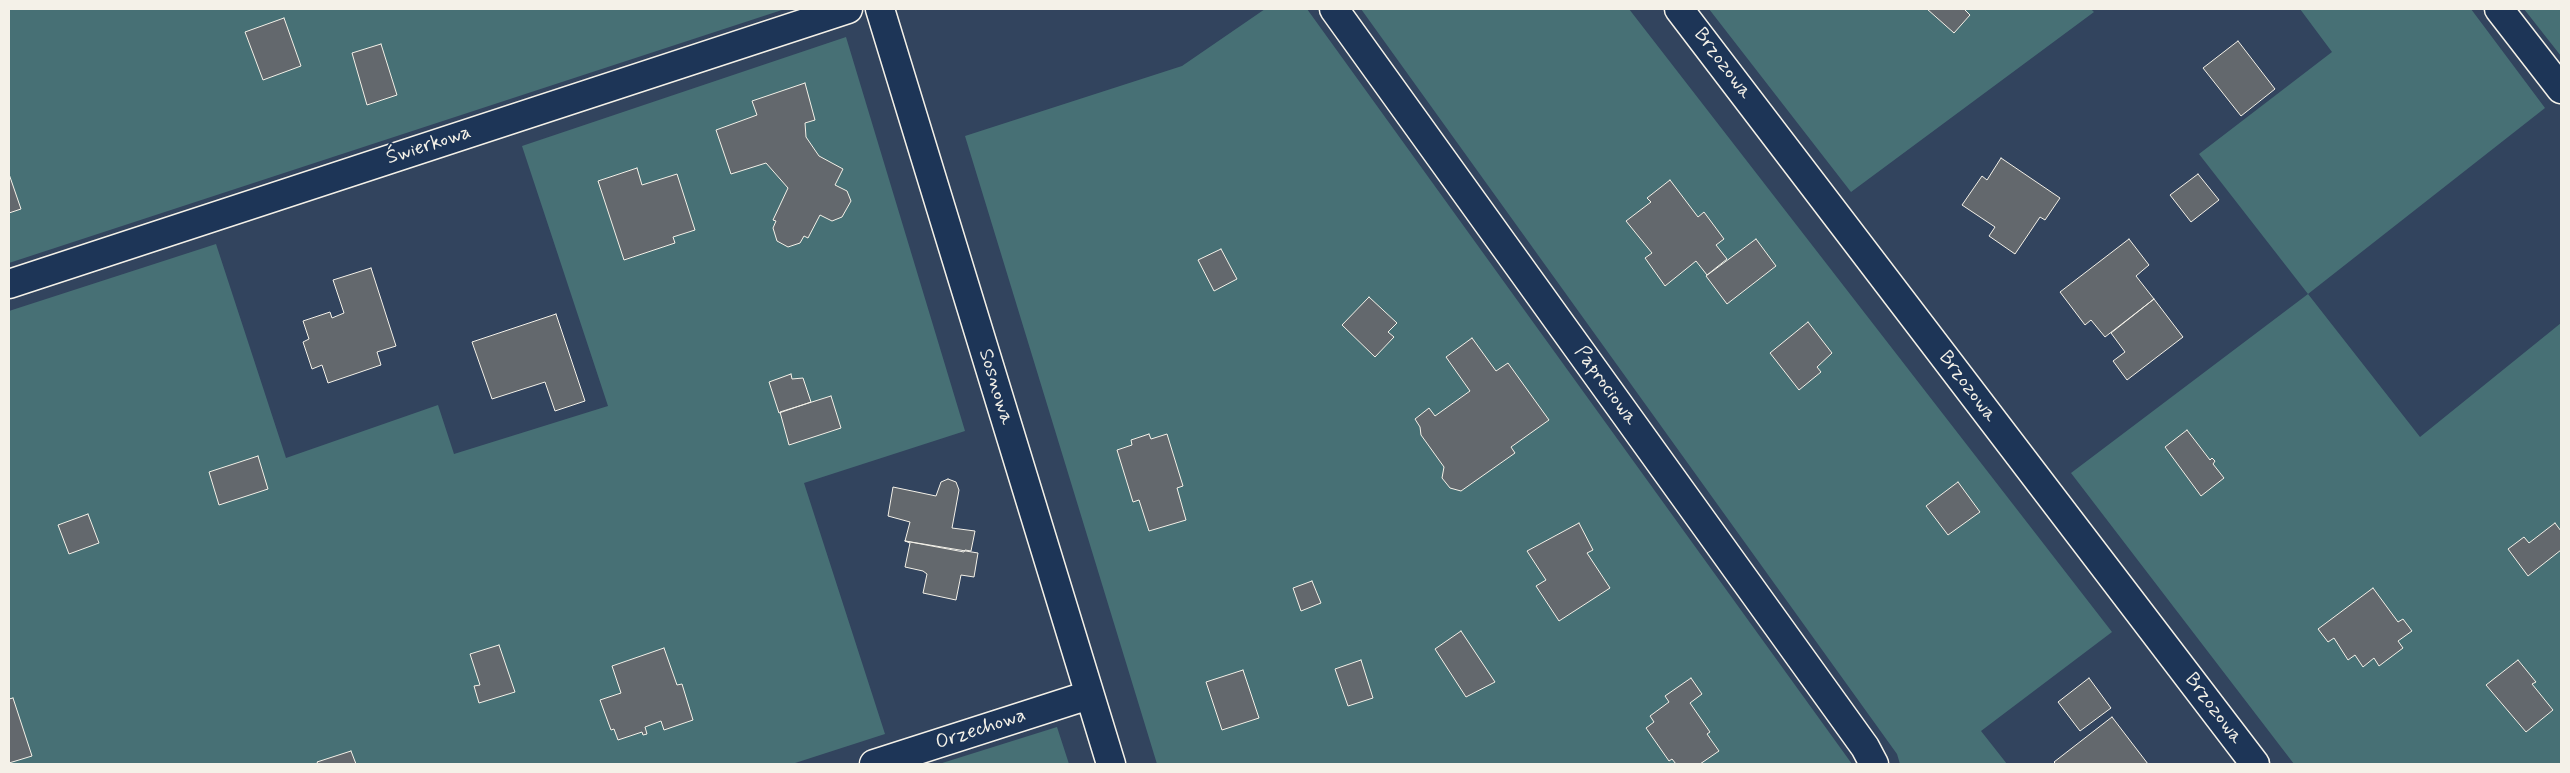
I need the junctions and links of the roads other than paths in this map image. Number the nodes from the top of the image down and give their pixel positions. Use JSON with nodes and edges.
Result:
{"nodes":[{"id":1,"x":848,"y":9,"type":"edge"},
{"id":2,"x":880,"y":9,"type":"edge"},
{"id":3,"x":1334,"y":9,"type":"edge"},
{"id":4,"x":1679,"y":9,"type":"edge"},
{"id":5,"x":2499,"y":9,"type":"edge"},
{"id":6,"x":2561,"y":89,"type":"edge"},
{"id":7,"x":9,"y":284,"type":"edge"},
{"id":8,"x":1089,"y":695,"type":"junction"},
{"id":9,"x":874,"y":764,"type":"edge"},
{"id":10,"x":1111,"y":764,"type":"edge"},
{"id":11,"x":1874,"y":764,"type":"edge"},
{"id":12,"x":2255,"y":764,"type":"edge"}],
"edges":[{"from":1,"to":7,"type":"street","name":"Świerkowa"},
{"from":2,"to":8,"type":"street","name":"Sosnowa"},
{"from":3,"to":11,"type":"street","name":"Paprociowa"},
{"from":4,"to":12,"type":"street","name":"Brzozowa"},
{"from":5,"to":6,"type":"street"},
{"from":8,"to":9,"type":"street","name":"Orzechowa"},
{"from":8,"to":10,"type":"street","name":"Sosnowa"}]}
